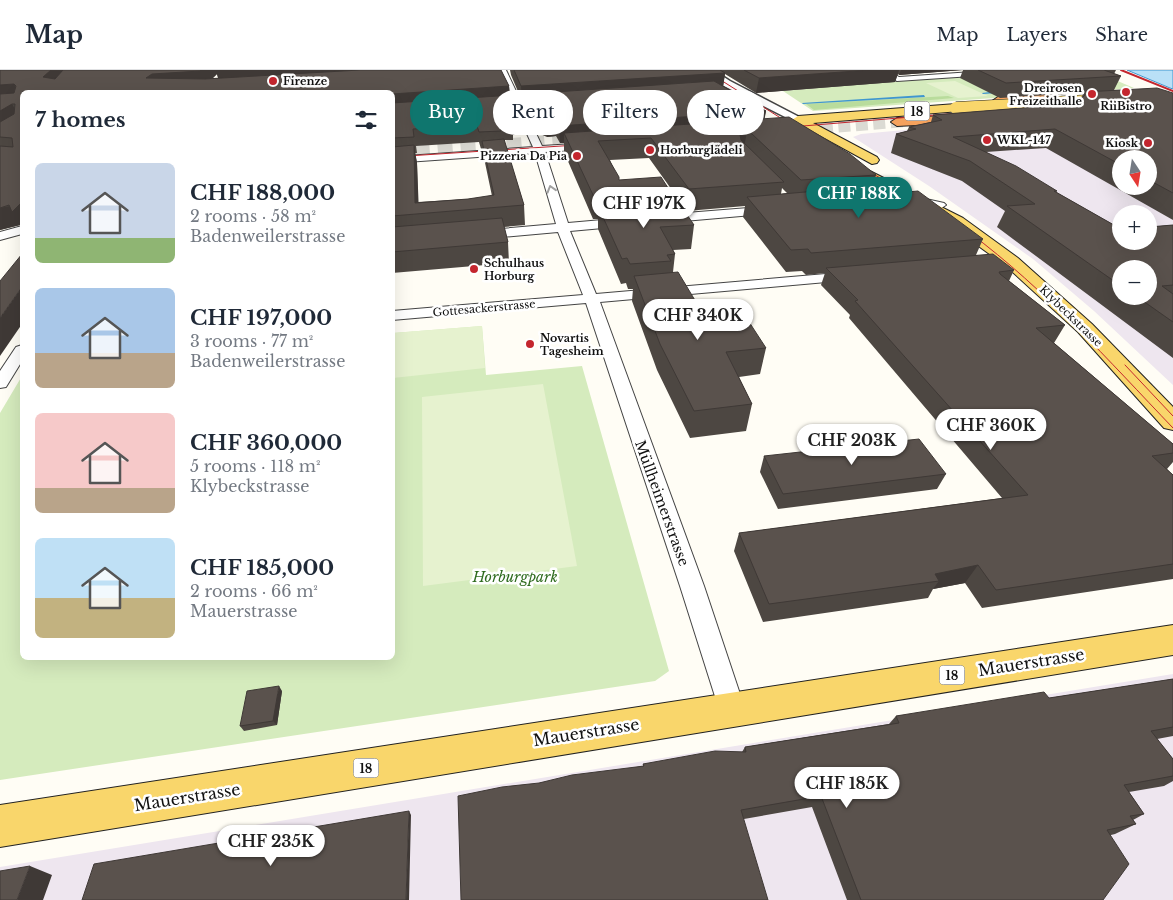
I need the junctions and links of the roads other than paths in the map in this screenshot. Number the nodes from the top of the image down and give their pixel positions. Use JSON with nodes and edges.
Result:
{"nodes":[{"id":1,"x":707,"y":70,"type":"edge"},
{"id":2,"x":882,"y":70,"type":"edge"},
{"id":3,"x":503,"y":71,"type":"edge"},
{"id":4,"x":992,"y":73,"type":"edge"},
{"id":5,"x":725,"y":88,"type":"joint"},
{"id":6,"x":1044,"y":97,"type":"tunnel mouth"},
{"id":7,"x":1069,"y":111,"type":"tunnel mouth"},
{"id":8,"x":878,"y":113,"type":"junction"},
{"id":9,"x":799,"y":120,"type":"junction"},
{"id":10,"x":897,"y":122,"type":"junction"},
{"id":11,"x":773,"y":123,"type":"edge"},
{"id":12,"x":789,"y":131,"type":"edge"},
{"id":13,"x":834,"y":132,"type":"junction"},
{"id":14,"x":815,"y":137,"type":"junction"},
{"id":15,"x":599,"y":142,"type":"tunnel mouth"},
{"id":16,"x":538,"y":147,"type":"junction"},
{"id":17,"x":395,"y":153,"type":"edge"},
{"id":18,"x":395,"y":160,"type":"edge"},
{"id":19,"x":886,"y":168,"type":"dead end"},
{"id":20,"x":900,"y":177,"type":"dead end"},
{"id":21,"x":907,"y":198,"type":"junction"},
{"id":22,"x":884,"y":200,"type":"edge"},
{"id":23,"x":940,"y":204,"type":"junction"},
{"id":24,"x":782,"y":209,"type":"edge"},
{"id":25,"x":653,"y":220,"type":"edge"},
{"id":26,"x":633,"y":222,"type":"edge"},
{"id":27,"x":957,"y":222,"type":"junction"},
{"id":28,"x":564,"y":228,"type":"junction"},
{"id":29,"x":20,"y":231,"type":"edge"},
{"id":30,"x":0,"y":236,"type":"edge"},
{"id":31,"x":466,"y":236,"type":"edge"},
{"id":32,"x":867,"y":275,"type":"edge"},
{"id":33,"x":583,"y":299,"type":"junction"},
{"id":34,"x":395,"y":316,"type":"edge"},
{"id":35,"x":20,"y":352,"type":"edge"},
{"id":36,"x":5,"y":367,"type":"edge"},
{"id":37,"x":0,"y":383,"type":"edge"},
{"id":38,"x":1173,"y":422,"type":"edge"},
{"id":39,"x":1173,"y":640,"type":"edge"},
{"id":40,"x":732,"y":709,"type":"junction"},
{"id":41,"x":0,"y":826,"type":"edge"}],
"edges":[{"from":1,"to":5,"type":"street","name":"Klybeckstrasse"},
{"from":2,"to":4,"type":"street"},
{"from":3,"to":16,"type":"street","name":"Müllheimerstrasse"},
{"from":5,"to":9,"type":"street","name":"Klybeckstrasse"},
{"from":6,"to":8,"type":"highway"},
{"from":7,"to":10,"type":"highway"},
{"from":8,"to":9,"type":"main road","number":"18"},
{"from":8,"to":10,"type":"main road","number":"18","bridge":true},
{"from":9,"to":11,"type":"main road","number":"18"},
{"from":9,"to":14,"type":"main road","name":"Klybeckstrasse"},
{"from":10,"to":13,"type":"main road","number":"18"},
{"from":12,"to":14,"type":"main road"},
{"from":13,"to":14,"type":"main road","name":"Klybeckstrasse"},
{"from":13,"to":19,"type":"main road","name":"Klybeckstrasse"},
{"from":14,"to":21,"type":"main road","name":"Klybeckstrasse"},
{"from":15,"to":16,"type":"street"},
{"from":16,"to":17,"type":"street"},
{"from":16,"to":18,"type":"street"},
{"from":28,"to":16,"type":"street","name":"Müllheimerstrasse","one_way":true},
{"from":20,"to":23,"type":"main road","name":"Klybeckstrasse"},
{"from":21,"to":22,"type":"street"},
{"from":21,"to":23,"type":"street"},
{"from":21,"to":27,"type":"main road","name":"Klybeckstrasse"},
{"from":23,"to":27,"type":"main road","name":"Klybeckstrasse"},
{"from":24,"to":25,"type":"street"},
{"from":26,"to":28,"type":"street"},
{"from":27,"to":38,"type":"main road","name":"Klybeckstrasse"},
{"from":28,"to":31,"type":"street"},
{"from":28,"to":33,"type":"street","name":"Müllheimerstrasse"},
{"from":29,"to":30,"type":"street"},
{"from":32,"to":33,"type":"street"},
{"from":33,"to":34,"type":"street","name":"Gottesackerstrasse"},
{"from":33,"to":40,"type":"street","name":"Müllheimerstrasse"},
{"from":35,"to":36,"type":"street"},
{"from":36,"to":37,"type":"street"},
{"from":39,"to":40,"type":"main road","name":"Mauerstrasse","number":"18"},
{"from":40,"to":41,"type":"main road","name":"Mauerstrasse","number":"18"}]}
